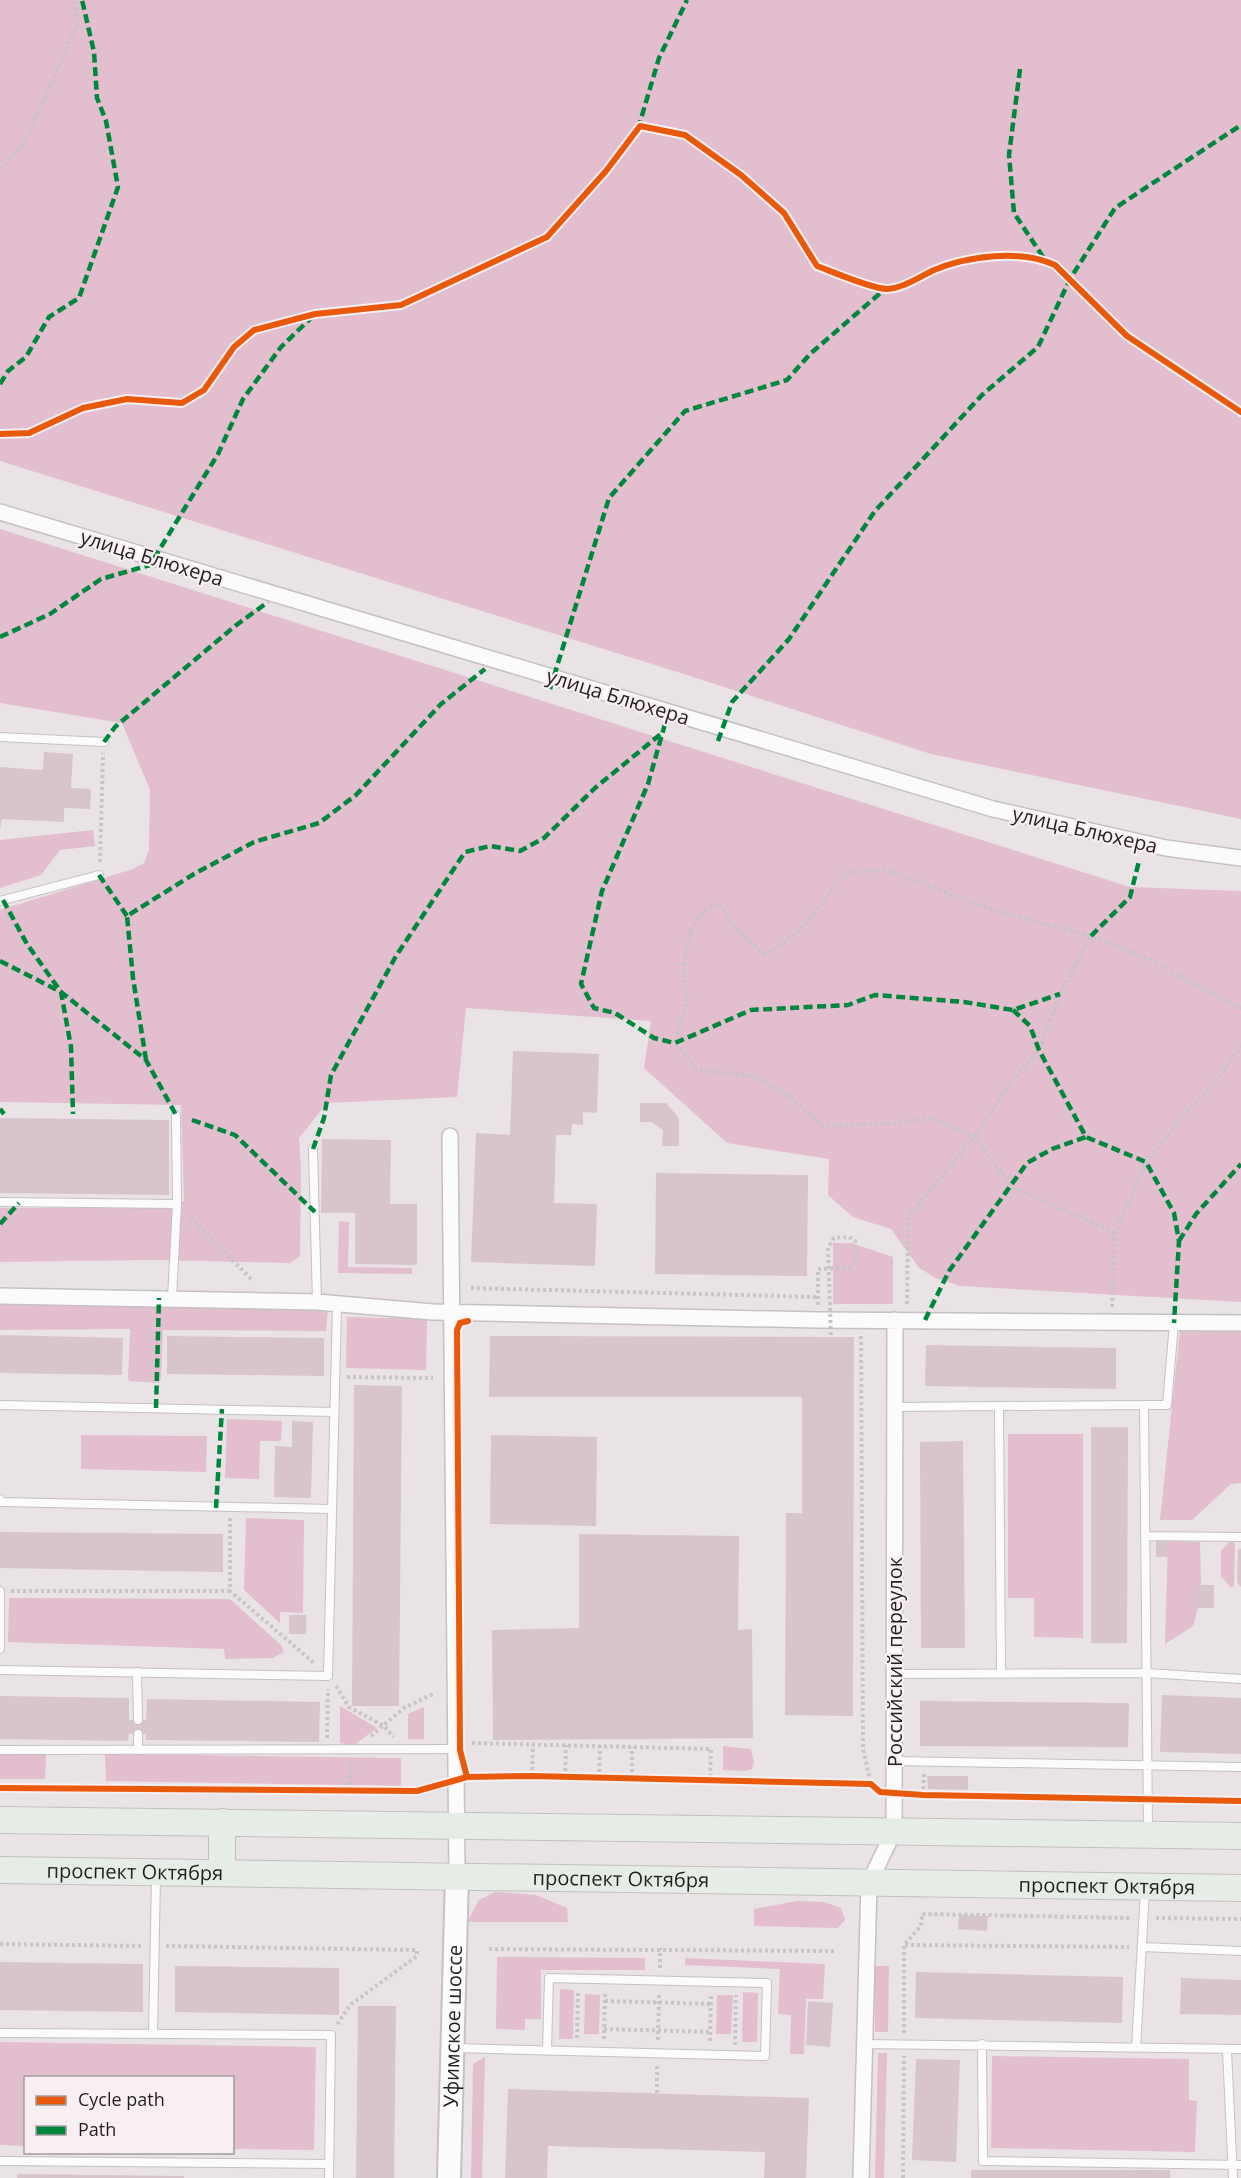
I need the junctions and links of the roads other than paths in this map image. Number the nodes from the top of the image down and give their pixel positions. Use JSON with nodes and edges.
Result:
{"nodes":[{"id":1,"x":0,"y":512,"type":"edge"},
{"id":2,"x":0,"y":737,"type":"edge"},
{"id":3,"x":104,"y":742,"type":"road end"},
{"id":4,"x":1241,"y":858,"type":"edge"},
{"id":5,"x":99,"y":875,"type":"road end"},
{"id":6,"x":0,"y":901,"type":"edge"},
{"id":7,"x":176,"y":1115,"type":"dead end"},
{"id":8,"x":450,"y":1136,"type":"dead end"},
{"id":9,"x":313,"y":1149,"type":"dead end"},
{"id":10,"x":0,"y":1202,"type":"edge"},
{"id":11,"x":177,"y":1204,"type":"junction"},
{"id":12,"x":0,"y":1296,"type":"edge"},
{"id":13,"x":172,"y":1298,"type":"junction"},
{"id":14,"x":317,"y":1302,"type":"junction"},
{"id":15,"x":337,"y":1305,"type":"junction"},
{"id":16,"x":452,"y":1312,"type":"junction"},
{"id":17,"x":901,"y":1320,"type":"junction"},
{"id":18,"x":1174,"y":1323,"type":"junction"},
{"id":19,"x":1241,"y":1323,"type":"edge"},
{"id":20,"x":0,"y":1405,"type":"edge"},
{"id":21,"x":1144,"y":1405,"type":"junction"},
{"id":22,"x":895,"y":1407,"type":"junction"},
{"id":23,"x":999,"y":1407,"type":"junction"},
{"id":24,"x":333,"y":1412,"type":"junction"},
{"id":25,"x":0,"y":1499,"type":"edge"},
{"id":26,"x":331,"y":1509,"type":"junction"},
{"id":27,"x":1145,"y":1536,"type":"junction"},
{"id":28,"x":1241,"y":1537,"type":"edge"},
{"id":29,"x":1,"y":1591,"type":"edge"},
{"id":30,"x":0,"y":1649,"type":"edge"},
{"id":31,"x":0,"y":1670,"type":"edge"},
{"id":32,"x":137,"y":1672,"type":"junction"},
{"id":33,"x":1147,"y":1672,"type":"junction"},
{"id":34,"x":895,"y":1674,"type":"junction"},
{"id":35,"x":1001,"y":1674,"type":"junction"},
{"id":36,"x":1241,"y":1679,"type":"edge"},
{"id":37,"x":138,"y":1720,"type":"dead end"},
{"id":38,"x":138,"y":1734,"type":"dead end"},
{"id":39,"x":462,"y":1746,"type":"junction"},
{"id":40,"x":0,"y":1750,"type":"edge"},
{"id":41,"x":138,"y":1750,"type":"junction"},
{"id":42,"x":894,"y":1761,"type":"junction"},
{"id":43,"x":1148,"y":1764,"type":"junction"},
{"id":44,"x":1241,"y":1767,"type":"edge"},
{"id":45,"x":0,"y":1820,"type":"edge"},
{"id":46,"x":222,"y":1822,"type":"junction"},
{"id":47,"x":457,"y":1824,"type":"junction"},
{"id":48,"x":894,"y":1831,"type":"junction"},
{"id":49,"x":1148,"y":1834,"type":"junction"},
{"id":50,"x":1241,"y":1836,"type":"edge"},
{"id":51,"x":0,"y":1870,"type":"edge"},
{"id":52,"x":156,"y":1871,"type":"junction"},
{"id":53,"x":222,"y":1872,"type":"junction"},
{"id":54,"x":457,"y":1874,"type":"junction"},
{"id":55,"x":869,"y":1883,"type":"junction"},
{"id":56,"x":1145,"y":1887,"type":"junction"},
{"id":57,"x":1241,"y":1888,"type":"edge"},
{"id":58,"x":1142,"y":1947,"type":"junction"},
{"id":59,"x":1241,"y":1951,"type":"edge"},
{"id":60,"x":0,"y":2033,"type":"edge"},
{"id":61,"x":153,"y":2034,"type":"junction"},
{"id":62,"x":863,"y":2044,"type":"junction"},
{"id":63,"x":982,"y":2044,"type":"junction"},
{"id":64,"x":453,"y":2048,"type":"junction"},
{"id":65,"x":1137,"y":2048,"type":"junction"},
{"id":66,"x":1241,"y":2049,"type":"edge"},
{"id":67,"x":547,"y":2050,"type":"junction"},
{"id":68,"x":1227,"y":2050,"type":"junction"},
{"id":69,"x":0,"y":2161,"type":"edge"},
{"id":70,"x":328,"y":2164,"type":"junction"},
{"id":71,"x":1237,"y":2165,"type":"edge"},
{"id":72,"x":329,"y":2178,"type":"edge"},
{"id":73,"x":449,"y":2178,"type":"edge"},
{"id":74,"x":861,"y":2178,"type":"edge"},
{"id":75,"x":1233,"y":2178,"type":"edge"}],
"edges":[{"from":1,"to":4,"type":"street","name":"улица Блюхера"},
{"from":2,"to":3,"type":"lane"},
{"from":5,"to":6,"type":"lane"},
{"from":7,"to":11,"type":"lane"},
{"from":8,"to":16,"type":"street"},
{"from":9,"to":14,"type":"lane"},
{"from":10,"to":11,"type":"lane"},
{"from":11,"to":13,"type":"lane"},
{"from":12,"to":13,"type":"street"},
{"from":13,"to":14,"type":"street"},
{"from":14,"to":15,"type":"street"},
{"from":15,"to":16,"type":"street"},
{"from":15,"to":24,"type":"lane"},
{"from":16,"to":17,"type":"street"},
{"from":16,"to":39,"type":"street"},
{"from":17,"to":18,"type":"street"},
{"from":17,"to":22,"type":"street","name":"Российский переулок"},
{"from":18,"to":19,"type":"street"},
{"from":18,"to":21,"type":"lane"},
{"from":20,"to":24,"type":"lane"},
{"from":21,"to":23,"type":"lane"},
{"from":21,"to":27,"type":"lane"},
{"from":22,"to":23,"type":"lane"},
{"from":22,"to":34,"type":"street","name":"Российский переулок"},
{"from":23,"to":35,"type":"lane"},
{"from":24,"to":26,"type":"lane"},
{"from":25,"to":26,"type":"lane"},
{"from":26,"to":32,"type":"lane"},
{"from":27,"to":28,"type":"lane"},
{"from":27,"to":33,"type":"lane"},
{"from":29,"to":30,"type":"lane"},
{"from":31,"to":32,"type":"lane"},
{"from":32,"to":37,"type":"lane"},
{"from":33,"to":35,"type":"lane"},
{"from":33,"to":36,"type":"lane"},
{"from":33,"to":43,"type":"lane"},
{"from":34,"to":35,"type":"lane"},
{"from":34,"to":42,"type":"street","name":"Российский переулок"},
{"from":38,"to":41,"type":"lane"},
{"from":39,"to":41,"type":"lane"},
{"from":39,"to":47,"type":"street"},
{"from":40,"to":41,"type":"lane"},
{"from":42,"to":43,"type":"lane"},
{"from":42,"to":48,"type":"street","name":"Российский переулок"},
{"from":43,"to":44,"type":"lane"},
{"from":43,"to":49,"type":"lane"},
{"from":45,"to":46,"type":"main road"},
{"from":46,"to":47,"type":"main road"},
{"from":46,"to":53,"type":"main road"},
{"from":47,"to":48,"type":"main road"},
{"from":47,"to":54,"type":"street"},
{"from":48,"to":49,"type":"main road"},
{"from":48,"to":55,"type":"street","name":"Российский переулок"},
{"from":49,"to":50,"type":"main road"},
{"from":51,"to":52,"type":"main road","name":"проспект Октября"},
{"from":52,"to":53,"type":"main road","name":"проспект Октября"},
{"from":52,"to":61,"type":"lane"},
{"from":53,"to":54,"type":"main road","name":"проспект Октября"},
{"from":54,"to":55,"type":"main road","name":"проспект Октября"},
{"from":54,"to":64,"type":"main road","name":"Уфимское шоссе"},
{"from":55,"to":56,"type":"main road","name":"проспект Октября"},
{"from":55,"to":62,"type":"street","name":"Российский переулок"},
{"from":56,"to":57,"type":"main road","name":"проспект Октября"},
{"from":56,"to":58,"type":"lane"},
{"from":58,"to":59,"type":"lane"},
{"from":58,"to":65,"type":"lane"},
{"from":60,"to":61,"type":"lane"},
{"from":61,"to":70,"type":"lane"},
{"from":62,"to":63,"type":"lane"},
{"from":62,"to":74,"type":"street","name":"Российский переулок"},
{"from":63,"to":65,"type":"lane"},
{"from":63,"to":71,"type":"lane"},
{"from":64,"to":67,"type":"lane"},
{"from":64,"to":73,"type":"main road","name":"Уфимское шоссе"},
{"from":65,"to":68,"type":"lane"},
{"from":66,"to":68,"type":"lane"},
{"from":67,"to":67,"type":"lane"},
{"from":68,"to":71,"type":"lane"},
{"from":69,"to":70,"type":"lane"},
{"from":70,"to":72,"type":"lane"},
{"from":71,"to":75,"type":"lane"}]}
